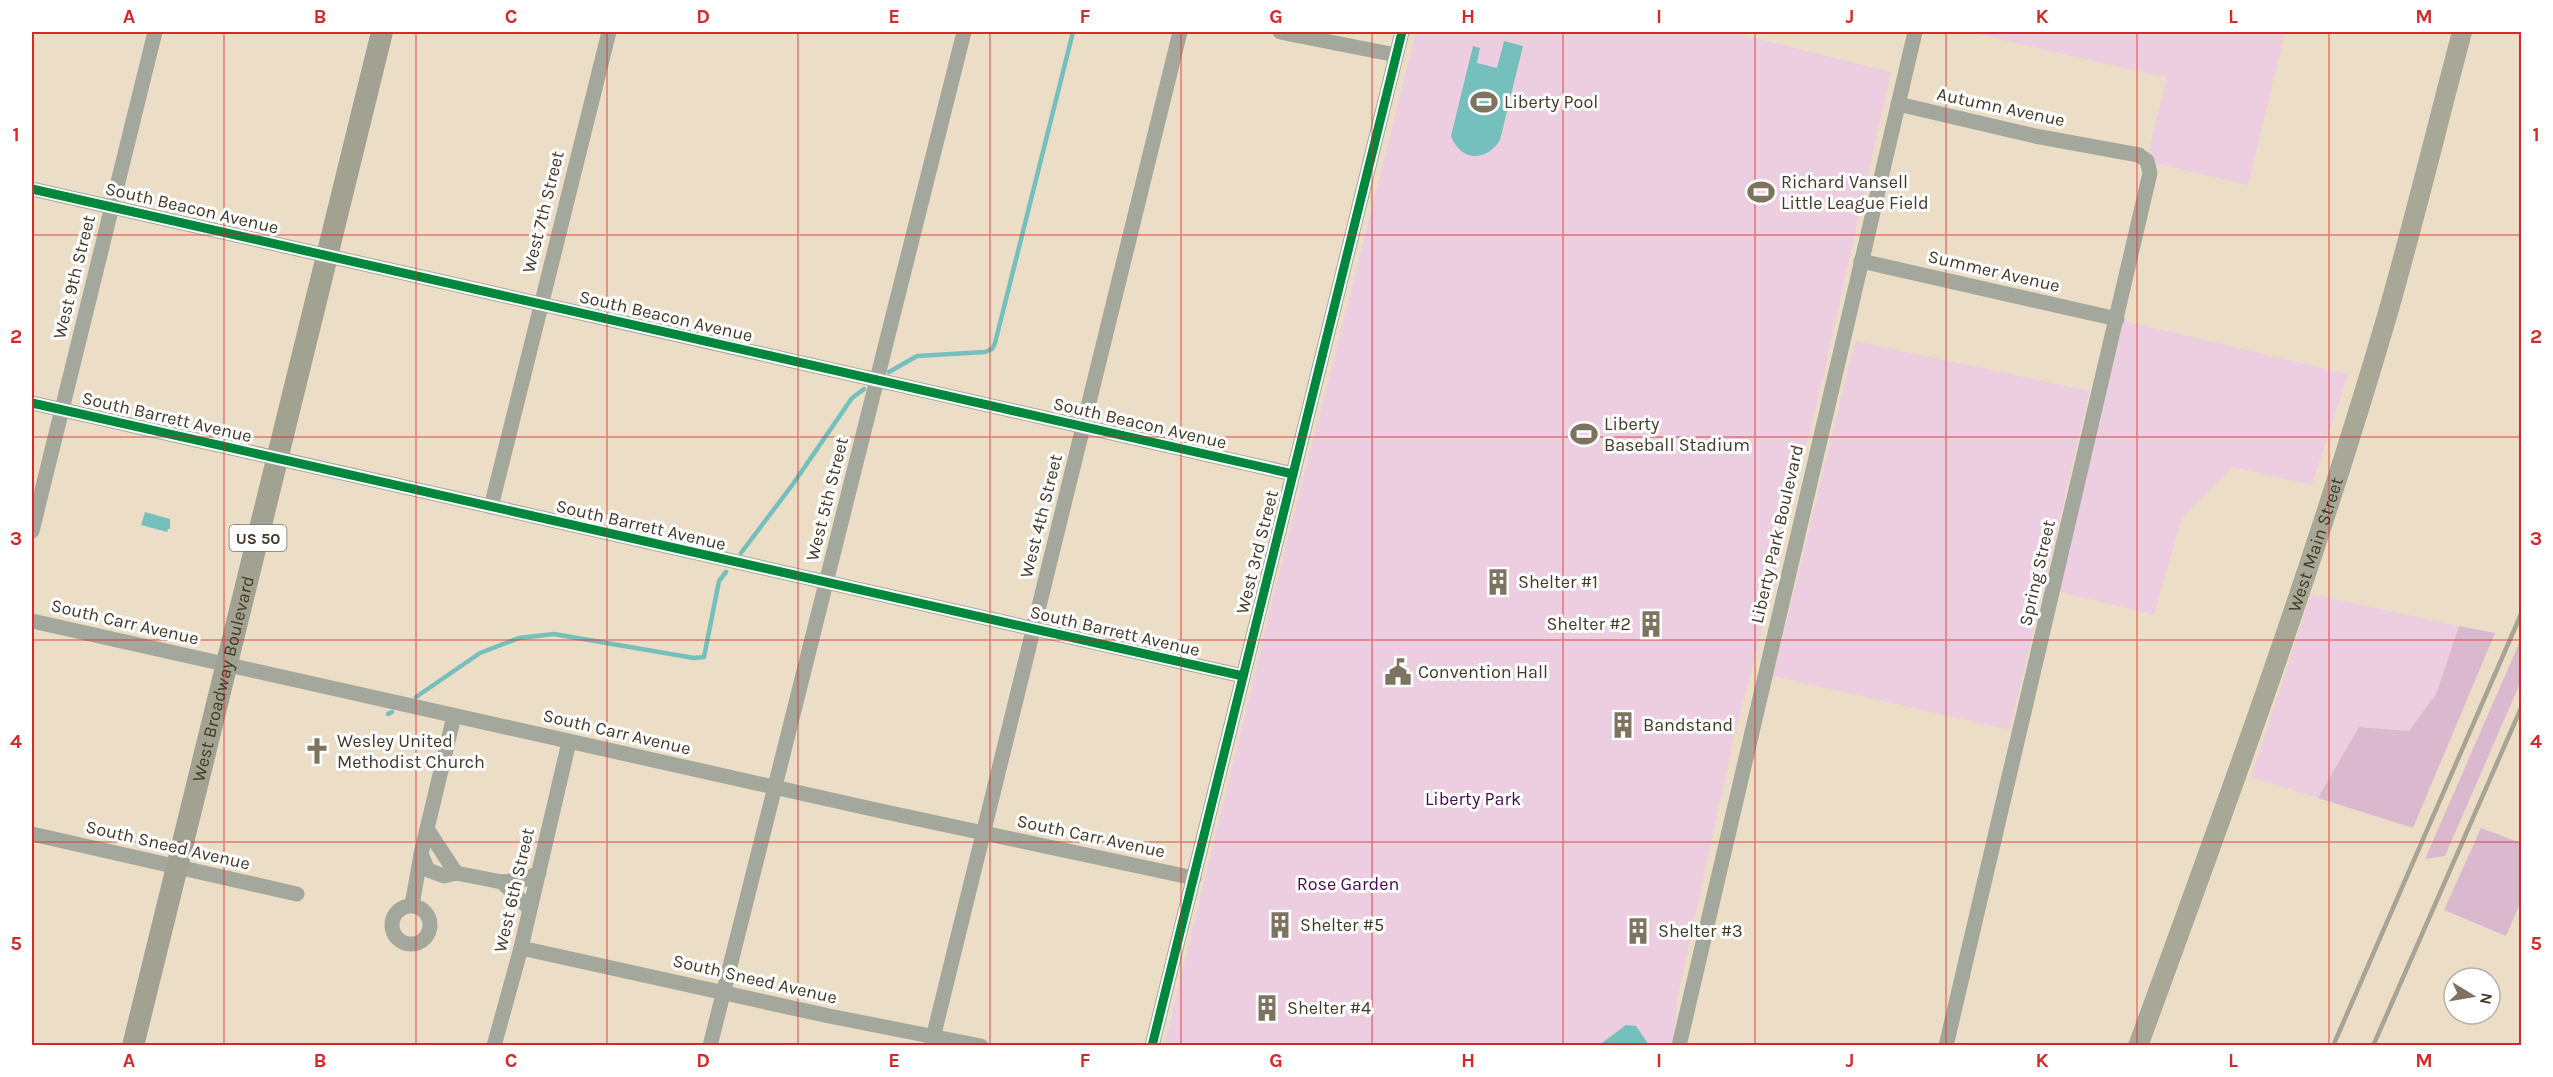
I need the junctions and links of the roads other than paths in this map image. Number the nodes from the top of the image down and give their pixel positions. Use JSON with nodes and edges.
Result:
{"nodes":[{"id":1,"x":154,"y":32,"type":"edge"},
{"id":2,"x":382,"y":32,"type":"edge"},
{"id":3,"x":609,"y":32,"type":"edge"},
{"id":4,"x":964,"y":32,"type":"edge"},
{"id":5,"x":1180,"y":32,"type":"edge"},
{"id":6,"x":1280,"y":32,"type":"edge"},
{"id":7,"x":1402,"y":32,"type":"edge"},
{"id":8,"x":1915,"y":32,"type":"edge"},
{"id":9,"x":2462,"y":32,"type":"edge"},
{"id":10,"x":1396,"y":55,"type":"junction"},
{"id":11,"x":1898,"y":104,"type":"junction"},
{"id":12,"x":2096,"y":147,"type":"joint"},
{"id":13,"x":32,"y":189,"type":"edge"},
{"id":14,"x":111,"y":207,"type":"junction"},
{"id":15,"x":327,"y":256,"type":"junction"},
{"id":16,"x":1861,"y":261,"type":"junction"},
{"id":17,"x":541,"y":304,"type":"junction"},
{"id":18,"x":2117,"y":319,"type":"junction"},
{"id":19,"x":877,"y":380,"type":"junction"},
{"id":20,"x":32,"y":403,"type":"edge"},
{"id":21,"x":61,"y":410,"type":"junction"},
{"id":22,"x":1083,"y":427,"type":"junction"},
{"id":23,"x":277,"y":459,"type":"junction"},
{"id":24,"x":1293,"y":474,"type":"junction"},
{"id":25,"x":490,"y":507,"type":"junction"},
{"id":26,"x":32,"y":531,"type":"edge"},
{"id":27,"x":826,"y":583,"type":"junction"},
{"id":28,"x":32,"y":621,"type":"edge"},
{"id":29,"x":1033,"y":630,"type":"junction"},
{"id":30,"x":226,"y":665,"type":"junction"},
{"id":31,"x":1243,"y":676,"type":"junction"},
{"id":32,"x":454,"y":716,"type":"junction"},
{"id":33,"x":569,"y":742,"type":"junction"},
{"id":34,"x":774,"y":788,"type":"junction"},
{"id":35,"x":427,"y":829,"type":"junction"},
{"id":36,"x":983,"y":833,"type":"junction"},
{"id":37,"x":32,"y":834,"type":"edge"},
{"id":38,"x":421,"y":854,"type":"junction"},
{"id":39,"x":177,"y":866,"type":"junction"},
{"id":40,"x":456,"y":873,"type":"junction"},
{"id":41,"x":539,"y":873,"type":"junction"},
{"id":42,"x":1194,"y":878,"type":"junction"},
{"id":43,"x":502,"y":882,"type":"junction"},
{"id":44,"x":297,"y":894,"type":"dead end"},
{"id":45,"x":412,"y":905,"type":"dead end"},
{"id":46,"x":530,"y":909,"type":"junction"},
{"id":47,"x":521,"y":948,"type":"junction"},
{"id":48,"x":723,"y":992,"type":"junction"},
{"id":49,"x":932,"y":1040,"type":"edge"},
{"id":50,"x":133,"y":1046,"type":"edge"},
{"id":51,"x":494,"y":1046,"type":"edge"},
{"id":52,"x":710,"y":1046,"type":"edge"},
{"id":53,"x":981,"y":1046,"type":"edge"},
{"id":54,"x":1152,"y":1046,"type":"edge"},
{"id":55,"x":1679,"y":1046,"type":"edge"},
{"id":56,"x":1946,"y":1046,"type":"edge"},
{"id":57,"x":2138,"y":1046,"type":"edge"}],
"edges":[{"from":1,"to":14,"type":"street","name":"West 9th Street"},
{"from":2,"to":15,"type":"highway","name":"West Broadway Boulevard","number":"US 50"},
{"from":3,"to":17,"type":"street","name":"West 7th Street"},
{"from":4,"to":19,"type":"street","name":"West 5th Street"},
{"from":5,"to":22,"type":"street","name":"West 4th Street"},
{"from":6,"to":10,"type":"street"},
{"from":7,"to":10,"type":"street","name":"West 3rd Street"},
{"from":8,"to":11,"type":"street","name":"Liberty Park Boulevard"},
{"from":9,"to":57,"type":"main road","name":"West Main Street"},
{"from":10,"to":24,"type":"street","name":"West 3rd Street"},
{"from":11,"to":12,"type":"street","name":"Autumn Avenue"},
{"from":11,"to":16,"type":"street","name":"Liberty Park Boulevard"},
{"from":12,"to":18,"type":"street","name":"Spring Street"},
{"from":13,"to":14,"type":"street","name":"South Beacon Avenue"},
{"from":14,"to":15,"type":"street","name":"South Beacon Avenue"},
{"from":14,"to":21,"type":"street","name":"West 9th Street"},
{"from":15,"to":17,"type":"street","name":"South Beacon Avenue"},
{"from":15,"to":23,"type":"highway","name":"West Broadway Boulevard","number":"US 50"},
{"from":16,"to":18,"type":"street","name":"Summer Avenue"},
{"from":16,"to":55,"type":"street","name":"Liberty Park Boulevard"},
{"from":17,"to":19,"type":"street","name":"South Beacon Avenue"},
{"from":17,"to":25,"type":"street","name":"West 7th Street"},
{"from":18,"to":56,"type":"street","name":"Spring Street"},
{"from":19,"to":22,"type":"street","name":"South Beacon Avenue"},
{"from":19,"to":27,"type":"street","name":"West 5th Street"},
{"from":20,"to":21,"type":"street","name":"South Barrett Avenue"},
{"from":21,"to":23,"type":"street","name":"South Barrett Avenue"},
{"from":21,"to":26,"type":"street","name":"West 9th Street"},
{"from":22,"to":24,"type":"street","name":"South Beacon Avenue"},
{"from":22,"to":29,"type":"street","name":"West 4th Street"},
{"from":23,"to":25,"type":"street","name":"South Barrett Avenue"},
{"from":23,"to":30,"type":"highway","name":"West Broadway Boulevard","number":"US 50"},
{"from":24,"to":31,"type":"street","name":"West 3rd Street"},
{"from":25,"to":27,"type":"street","name":"South Barrett Avenue"},
{"from":27,"to":29,"type":"street","name":"South Barrett Avenue"},
{"from":27,"to":34,"type":"street","name":"West 5th Street"},
{"from":28,"to":30,"type":"street","name":"South Carr Avenue"},
{"from":29,"to":31,"type":"street","name":"South Barrett Avenue"},
{"from":29,"to":36,"type":"street","name":"West 4th Street"},
{"from":30,"to":32,"type":"street","name":"South Carr Avenue"},
{"from":30,"to":39,"type":"highway","name":"West Broadway Boulevard","number":"US 50"},
{"from":31,"to":42,"type":"street","name":"West 3rd Street"},
{"from":32,"to":33,"type":"street","name":"South Carr Avenue"},
{"from":32,"to":35,"type":"street"},
{"from":33,"to":34,"type":"street","name":"South Carr Avenue"},
{"from":33,"to":41,"type":"street","name":"West 6th Street"},
{"from":34,"to":36,"type":"street","name":"South Carr Avenue"},
{"from":34,"to":48,"type":"street","name":"West 5th Street"},
{"from":35,"to":38,"type":"street"},
{"from":35,"to":40,"type":"street"},
{"from":36,"to":42,"type":"street","name":"South Carr Avenue"},
{"from":36,"to":49,"type":"street","name":"West 4th Street"},
{"from":37,"to":39,"type":"street","name":"South Sneed Avenue"},
{"from":38,"to":40,"type":"street"},
{"from":38,"to":45,"type":"street"},
{"from":39,"to":44,"type":"street","name":"South Sneed Avenue"},
{"from":39,"to":50,"type":"highway","name":"West Broadway Boulevard","number":"US 50"},
{"from":40,"to":43,"type":"street"},
{"from":41,"to":43,"type":"street"},
{"from":41,"to":46,"type":"street","name":"West 6th Street"},
{"from":42,"to":54,"type":"street","name":"West 3rd Street"},
{"from":43,"to":46,"type":"street"},
{"from":46,"to":47,"type":"street","name":"West 6th Street"},
{"from":47,"to":48,"type":"street","name":"South Sneed Avenue"},
{"from":47,"to":51,"type":"street","name":"West 6th Street"},
{"from":48,"to":49,"type":"street","name":"South Sneed Avenue"},
{"from":48,"to":52,"type":"street","name":"West 5th Street"},
{"from":49,"to":53,"type":"street","name":"South Sneed Avenue"}]}
